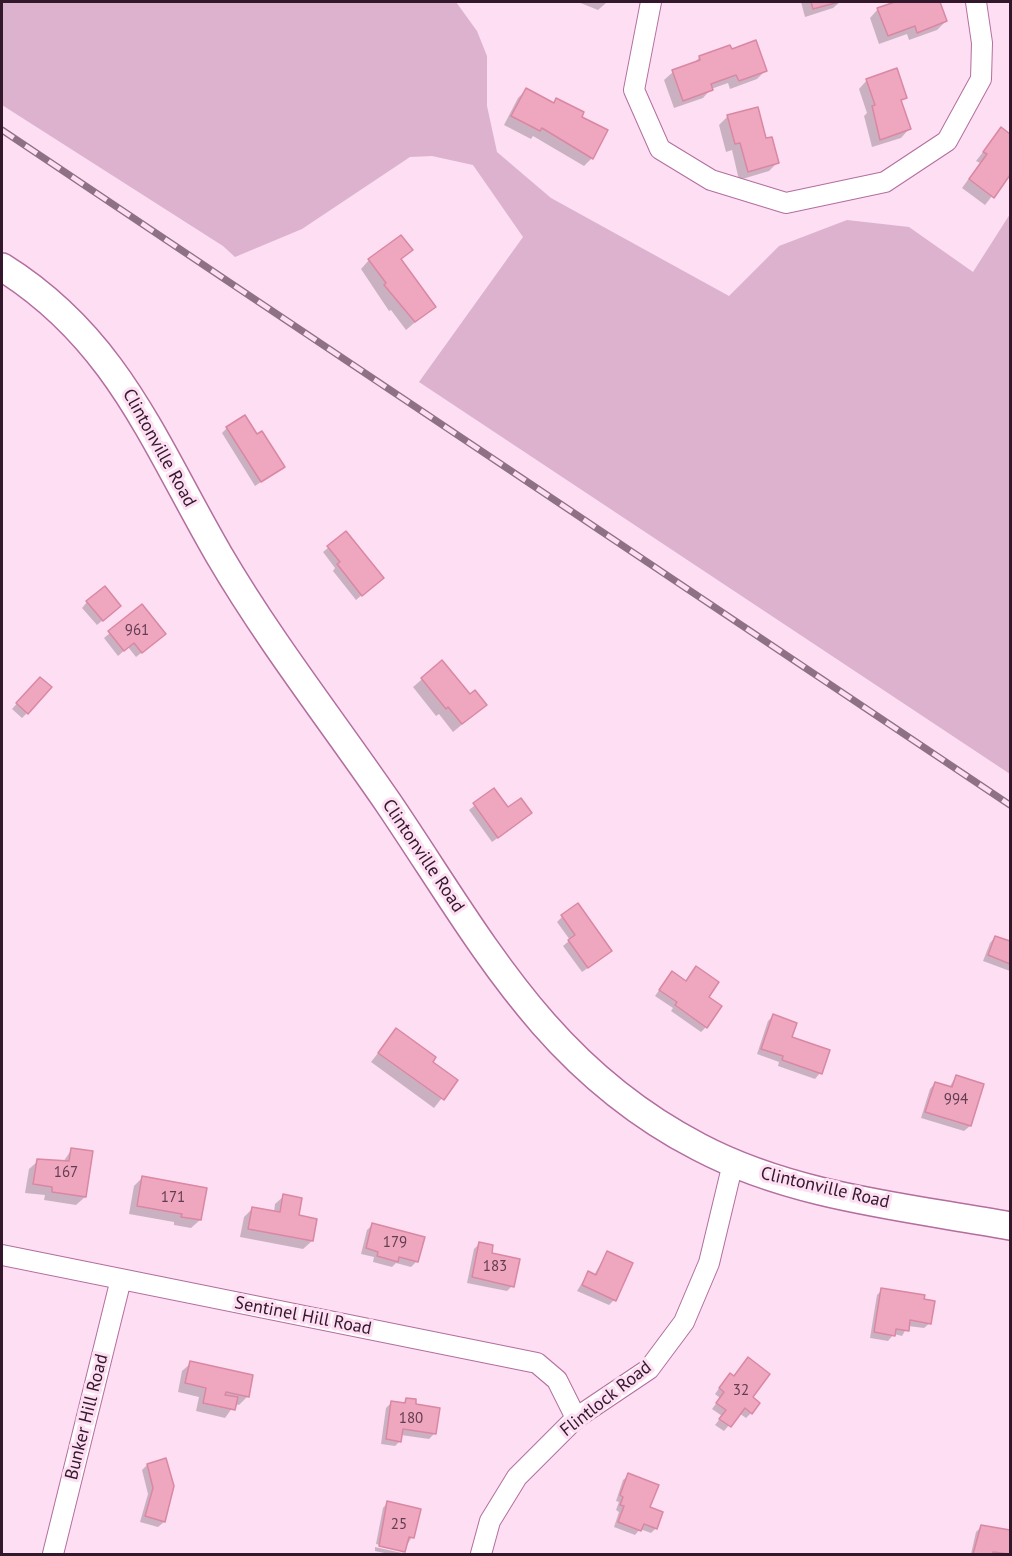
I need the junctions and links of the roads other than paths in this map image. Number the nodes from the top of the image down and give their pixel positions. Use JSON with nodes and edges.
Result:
{"nodes":[{"id":1,"x":651,"y":2,"type":"edge"},
{"id":2,"x":976,"y":2,"type":"edge"},
{"id":3,"x":2,"y":267,"type":"edge"},
{"id":4,"x":733,"y":1163,"type":"junction"},
{"id":5,"x":1011,"y":1226,"type":"edge"},
{"id":6,"x":2,"y":1255,"type":"edge"},
{"id":7,"x":121,"y":1279,"type":"junction"},
{"id":8,"x":576,"y":1418,"type":"junction"},
{"id":9,"x":52,"y":1554,"type":"edge"},
{"id":10,"x":482,"y":1554,"type":"edge"}],
"edges":[{"from":1,"to":2,"type":"street"},
{"from":3,"to":4,"type":"street","name":"Clintonville Road"},
{"from":4,"to":5,"type":"street","name":"Clintonville Road"},
{"from":4,"to":8,"type":"street","name":"Flintlock Road"},
{"from":6,"to":7,"type":"street","name":"Sentinel Hill Road"},
{"from":7,"to":8,"type":"street","name":"Sentinel Hill Road"},
{"from":7,"to":9,"type":"street","name":"Bunker Hill Road"},
{"from":8,"to":10,"type":"street","name":"Flintlock Road"}]}
